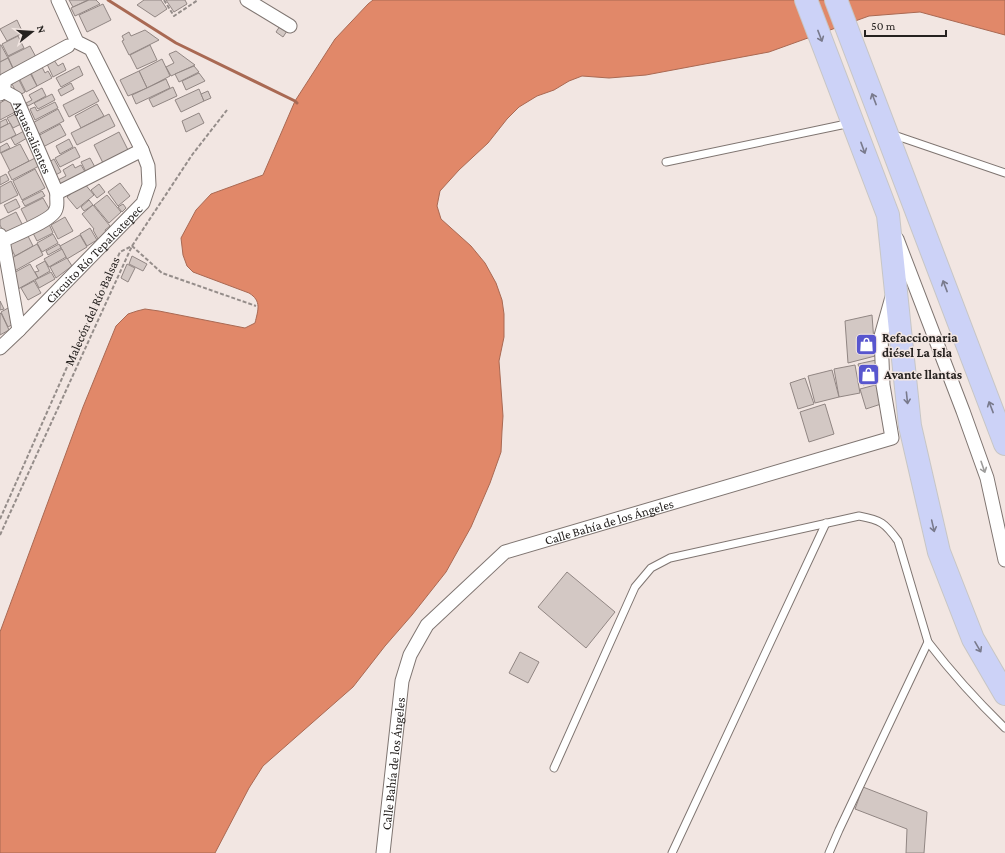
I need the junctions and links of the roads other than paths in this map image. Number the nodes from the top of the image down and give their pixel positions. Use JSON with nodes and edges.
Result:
{"nodes":[{"id":1,"x":58,"y":0,"type":"edge"},
{"id":2,"x":247,"y":0,"type":"edge"},
{"id":3,"x":806,"y":0,"type":"edge"},
{"id":4,"x":836,"y":0,"type":"edge"},
{"id":5,"x":290,"y":26,"type":"dead end"},
{"id":6,"x":68,"y":46,"type":"dead end"},
{"id":7,"x":1,"y":91,"type":"edge"},
{"id":8,"x":853,"y":122,"type":"junction"},
{"id":9,"x":888,"y":133,"type":"junction"},
{"id":10,"x":142,"y":150,"type":"junction"},
{"id":11,"x":666,"y":162,"type":"dead end"},
{"id":12,"x":1005,"y":173,"type":"edge"},
{"id":13,"x":56,"y":193,"type":"junction"},
{"id":14,"x":888,"y":215,"type":"junction"},
{"id":15,"x":1,"y":239,"type":"edge"},
{"id":16,"x":896,"y":285,"type":"junction"},
{"id":17,"x":19,"y":330,"type":"junction"},
{"id":18,"x":0,"y":348,"type":"edge"},
{"id":19,"x":1004,"y":438,"type":"edge"},
{"id":20,"x":826,"y":523,"type":"junction"},
{"id":21,"x":1005,"y":560,"type":"edge"},
{"id":22,"x":928,"y":642,"type":"junction"},
{"id":23,"x":1005,"y":694,"type":"edge"},
{"id":24,"x":1005,"y":728,"type":"edge"},
{"id":25,"x":554,"y":768,"type":"dead end"},
{"id":26,"x":383,"y":853,"type":"edge"},
{"id":27,"x":672,"y":853,"type":"edge"},
{"id":28,"x":829,"y":853,"type":"edge"}],
"edges":[{"from":1,"to":10,"type":"street","name":"Circuito Río Tepalcatepec"},
{"from":2,"to":5,"type":"street"},
{"from":3,"to":8,"type":"highway","one_way":true},
{"from":9,"to":4,"type":"highway","one_way":true},
{"from":6,"to":7,"type":"street"},
{"from":7,"to":13,"type":"street","name":"Aguascalientes"},
{"from":8,"to":11,"type":"lane"},
{"from":8,"to":14,"type":"highway","one_way":true},
{"from":9,"to":12,"type":"lane"},
{"from":19,"to":9,"type":"highway","one_way":true},
{"from":10,"to":13,"type":"street"},
{"from":10,"to":17,"type":"street","name":"Circuito Río Tepalcatepec"},
{"from":13,"to":15,"type":"street"},
{"from":14,"to":16,"type":"highway"},
{"from":14,"to":21,"type":"street","one_way":true},
{"from":15,"to":17,"type":"street"},
{"from":16,"to":23,"type":"highway","one_way":true},
{"from":16,"to":26,"type":"street","name":"Calle Bahía de los Ángeles"},
{"from":17,"to":18,"type":"street","name":"Circuito Río Tepalcatepec"},
{"from":20,"to":22,"type":"lane"},
{"from":20,"to":25,"type":"lane"},
{"from":20,"to":27,"type":"lane"},
{"from":22,"to":24,"type":"lane"},
{"from":22,"to":28,"type":"lane"}]}
